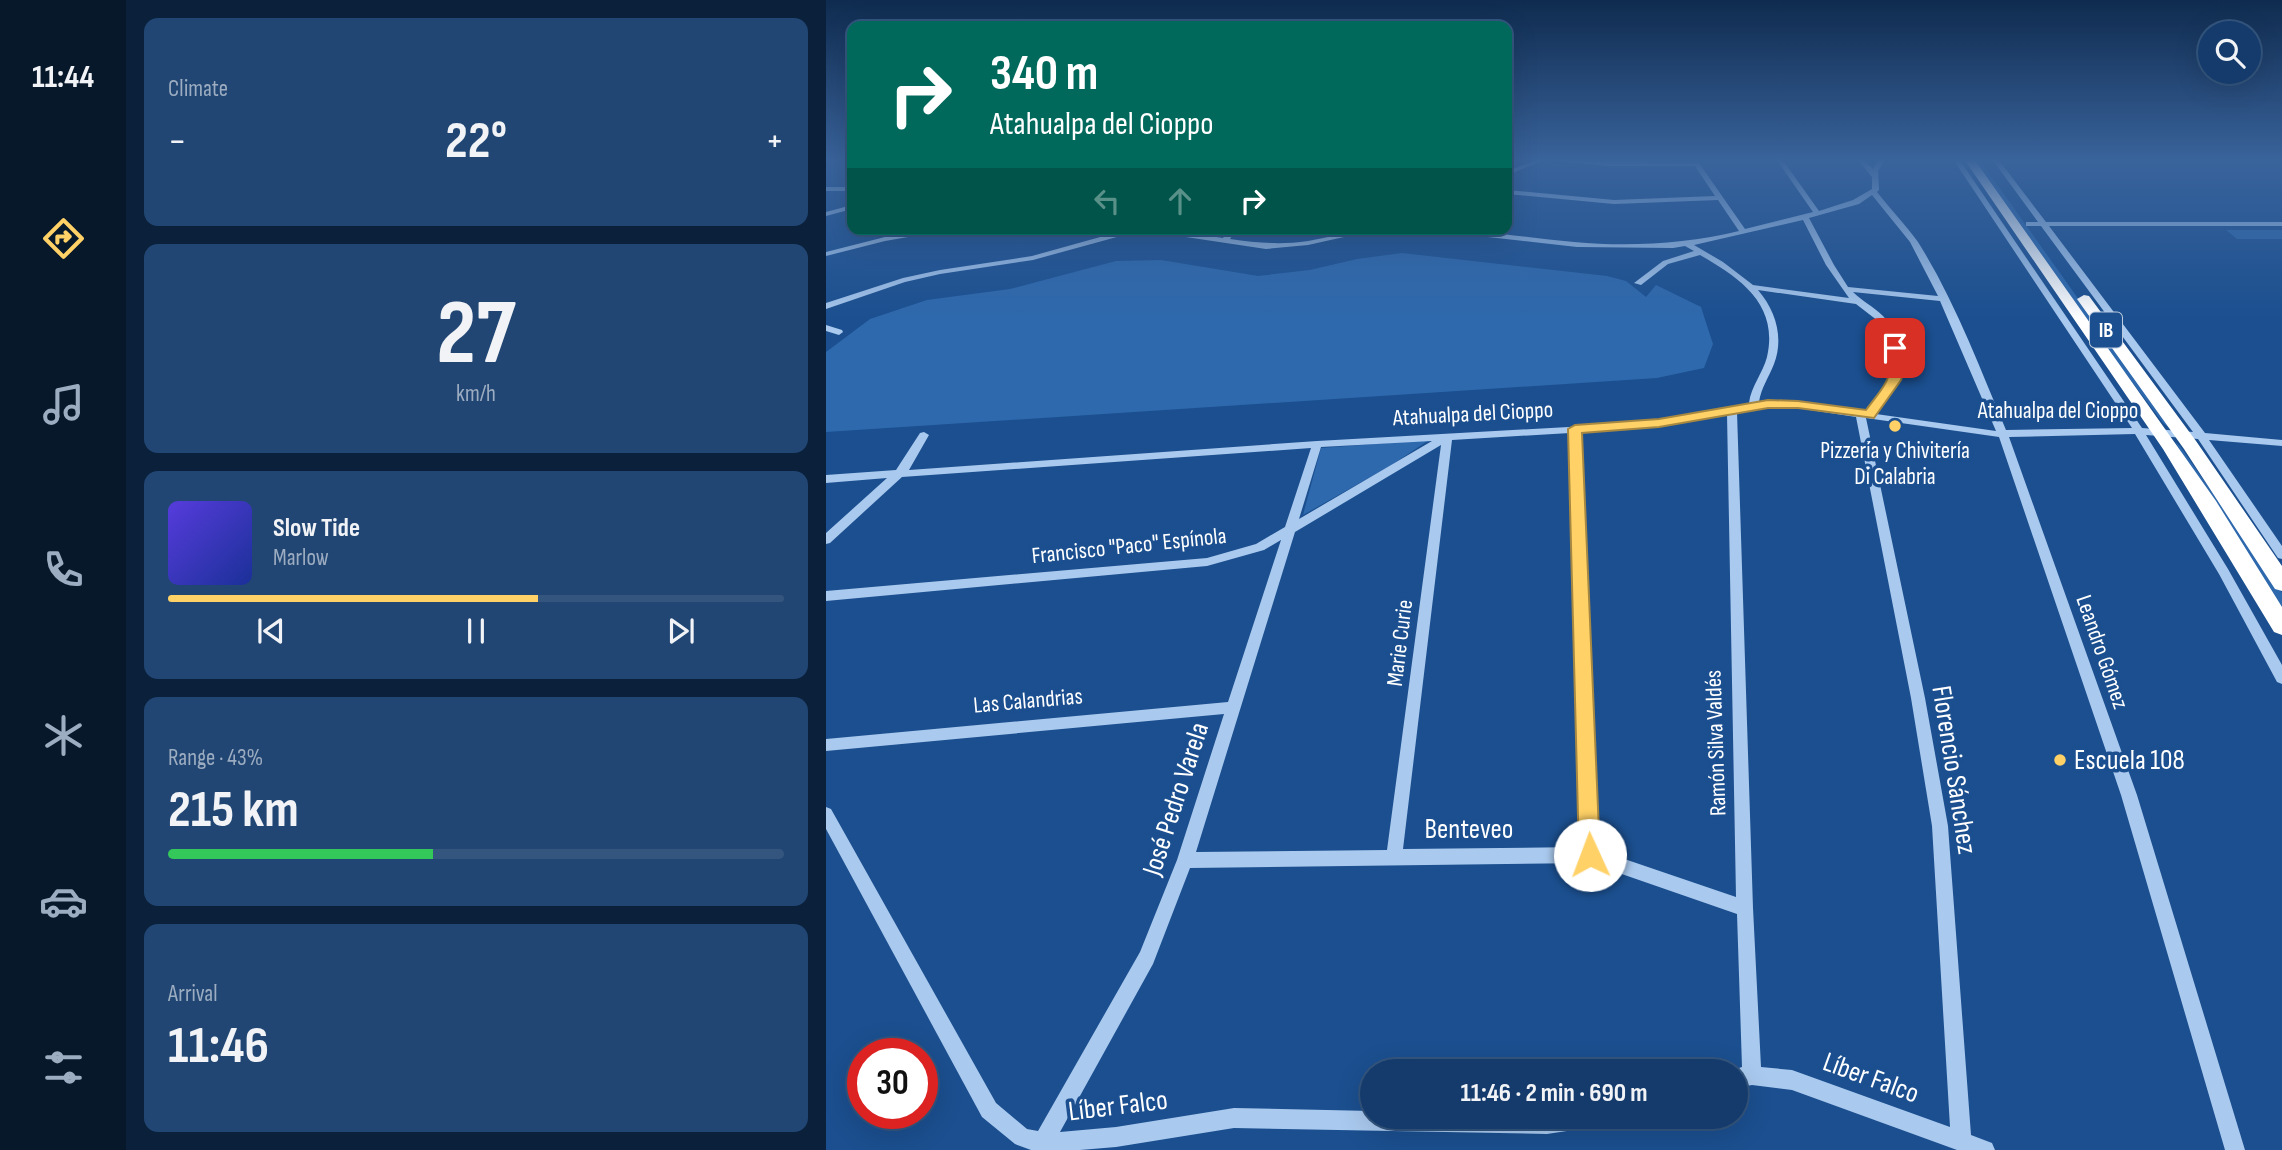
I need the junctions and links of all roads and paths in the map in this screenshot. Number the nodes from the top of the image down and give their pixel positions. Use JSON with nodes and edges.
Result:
{"nodes":[{"id":1,"x":1729,"y":213,"type":"edge"},
{"id":2,"x":1817,"y":213,"type":"edge"},
{"id":3,"x":1890,"y":213,"type":"edge"},
{"id":4,"x":1992,"y":213,"type":"edge"},
{"id":5,"x":2007,"y":213,"type":"edge"},
{"id":6,"x":2027,"y":213,"type":"edge"},
{"id":7,"x":2029,"y":213,"type":"edge"},
{"id":8,"x":1805,"y":217,"type":"junction"},
{"id":9,"x":2036,"y":224,"type":"junction"},
{"id":10,"x":2282,"y":224,"type":"edge"},
{"id":11,"x":1743,"y":232,"type":"junction"},
{"id":12,"x":911,"y":235,"type":"edge"},
{"id":13,"x":1112,"y":235,"type":"edge"},
{"id":14,"x":1190,"y":235,"type":"edge"},
{"id":15,"x":1229,"y":235,"type":"edge"},
{"id":16,"x":1335,"y":235,"type":"edge"},
{"id":17,"x":1490,"y":235,"type":"edge"},
{"id":18,"x":1225,"y":241,"type":"junction"},
{"id":19,"x":1687,"y":244,"type":"junction"},
{"id":20,"x":1701,"y":253,"type":"junction"},
{"id":21,"x":826,"y":254,"type":"edge"},
{"id":22,"x":1638,"y":283,"type":"dead end"},
{"id":23,"x":1754,"y":287,"type":"junction"},
{"id":24,"x":1845,"y":289,"type":"junction"},
{"id":25,"x":1945,"y":299,"type":"junction"},
{"id":26,"x":1857,"y":302,"type":"junction"},
{"id":27,"x":826,"y":306,"type":"edge"},
{"id":28,"x":826,"y":328,"type":"edge"},
{"id":29,"x":839,"y":332,"type":"dead end"},
{"id":30,"x":1754,"y":405,"type":"junction"},
{"id":31,"x":1731,"y":410,"type":"junction"},
{"id":32,"x":1865,"y":414,"type":"junction"},
{"id":33,"x":1575,"y":429,"type":"junction"},
{"id":34,"x":2137,"y":431,"type":"junction"},
{"id":35,"x":2161,"y":433,"type":"junction"},
{"id":36,"x":924,"y":435,"type":"dead end"},
{"id":37,"x":2003,"y":435,"type":"junction"},
{"id":38,"x":1447,"y":436,"type":"junction"},
{"id":39,"x":2192,"y":436,"type":"junction"},
{"id":40,"x":2282,"y":443,"type":"edge"},
{"id":41,"x":1317,"y":444,"type":"junction"},
{"id":42,"x":896,"y":474,"type":"junction"},
{"id":43,"x":826,"y":479,"type":"edge"},
{"id":44,"x":1290,"y":531,"type":"junction"},
{"id":45,"x":826,"y":540,"type":"edge"},
{"id":46,"x":2282,"y":555,"type":"edge"},
{"id":47,"x":2282,"y":583,"type":"edge"},
{"id":48,"x":826,"y":596,"type":"edge"},
{"id":49,"x":2282,"y":626,"type":"edge"},
{"id":50,"x":2282,"y":678,"type":"edge"},
{"id":51,"x":1234,"y":707,"type":"junction"},
{"id":52,"x":826,"y":744,"type":"edge"},
{"id":53,"x":826,"y":814,"type":"edge"},
{"id":54,"x":1394,"y":855,"type":"junction"},
{"id":55,"x":1590,"y":855,"type":"junction"},
{"id":56,"x":1185,"y":860,"type":"junction"},
{"id":57,"x":1745,"y":908,"type":"junction"},
{"id":58,"x":1744,"y":1059,"type":"edge"},
{"id":59,"x":1748,"y":1077,"type":"edge"},
{"id":60,"x":1360,"y":1121,"type":"edge"},
{"id":61,"x":1961,"y":1140,"type":"junction"},
{"id":62,"x":1041,"y":1146,"type":"edge"},
{"id":63,"x":1984,"y":1150,"type":"edge"},
{"id":64,"x":2235,"y":1150,"type":"edge"}],
"edges":[{"from":1,"to":11,"type":"street"},
{"from":2,"to":8,"type":"street"},
{"from":3,"to":25,"type":"street","name":"Leandro Gómez"},
{"from":4,"to":34,"type":"street"},
{"from":5,"to":35,"type":"highway","number":"IB"},
{"from":6,"to":9,"type":"highway","number":"IB"},
{"from":7,"to":9,"type":"street"},
{"from":8,"to":11,"type":"street"},
{"from":8,"to":24,"type":"street"},
{"from":9,"to":10,"type":"street"},
{"from":9,"to":39,"type":"highway","number":"IB"},
{"from":11,"to":19,"type":"street"},
{"from":12,"to":21,"type":"street"},
{"from":13,"to":27,"type":"street"},
{"from":14,"to":18,"type":"street"},
{"from":15,"to":18,"type":"street"},
{"from":16,"to":18,"type":"street"},
{"from":17,"to":19,"type":"street"},
{"from":19,"to":20,"type":"street"},
{"from":20,"to":22,"type":"street"},
{"from":20,"to":23,"type":"street"},
{"from":23,"to":26,"type":"street"},
{"from":23,"to":30,"type":"street"},
{"from":24,"to":25,"type":"street"},
{"from":24,"to":26,"type":"street"},
{"from":25,"to":37,"type":"street","name":"Leandro Gómez"},
{"from":26,"to":32,"type":"street"},
{"from":28,"to":29,"type":"street"},
{"from":30,"to":31,"type":"street","name":"Atahualpa del Cioppo"},
{"from":30,"to":32,"type":"street","name":"Atahualpa del Cioppo"},
{"from":31,"to":33,"type":"street","name":"Atahualpa del Cioppo"},
{"from":31,"to":57,"type":"street","name":"Ramón Silva Valdés"},
{"from":32,"to":37,"type":"street","name":"Atahualpa del Cioppo"},
{"from":32,"to":61,"type":"street","name":"Florencio Sánchez"},
{"from":33,"to":38,"type":"street","name":"Atahualpa del Cioppo"},
{"from":33,"to":55,"type":"street"},
{"from":34,"to":35,"type":"street","name":"Atahualpa del Cioppo"},
{"from":34,"to":37,"type":"street","name":"Atahualpa del Cioppo"},
{"from":34,"to":50,"type":"street"},
{"from":35,"to":39,"type":"street","name":"Atahualpa del Cioppo"},
{"from":35,"to":49,"type":"highway","number":"IB"},
{"from":36,"to":42,"type":"street"},
{"from":37,"to":64,"type":"street","name":"Leandro Gómez"},
{"from":38,"to":41,"type":"street","name":"Atahualpa del Cioppo"},
{"from":38,"to":44,"type":"street","name":"Francisco \"Paco\" Espínola"},
{"from":38,"to":54,"type":"street","name":"Marie Curie"},
{"from":39,"to":40,"type":"street","name":"Atahualpa del Cioppo"},
{"from":39,"to":46,"type":"street"},
{"from":39,"to":47,"type":"highway","number":"IB"},
{"from":41,"to":42,"type":"street","name":"Atahualpa del Cioppo"},
{"from":41,"to":44,"type":"street","name":"José Pedro Varela"},
{"from":42,"to":43,"type":"street","name":"Atahualpa del Cioppo"},
{"from":42,"to":45,"type":"street"},
{"from":44,"to":48,"type":"street","name":"Francisco \"Paco\" Espínola"},
{"from":44,"to":51,"type":"street","name":"José Pedro Varela"},
{"from":51,"to":52,"type":"street","name":"Las Calandrias"},
{"from":51,"to":56,"type":"street","name":"José Pedro Varela"},
{"from":53,"to":62,"type":"street","name":"Líber Falco"},
{"from":54,"to":55,"type":"street","name":"Benteveo"},
{"from":54,"to":56,"type":"street","name":"Benteveo"},
{"from":55,"to":57,"type":"street","name":"Benteveo"},
{"from":56,"to":62,"type":"street","name":"José Pedro Varela"},
{"from":57,"to":58,"type":"street","name":"Ramón Silva Valdés"},
{"from":59,"to":61,"type":"street","name":"Líber Falco"},
{"from":60,"to":62,"type":"street","name":"Líber Falco"},
{"from":61,"to":63,"type":"street","name":"Líber Falco"}]}
